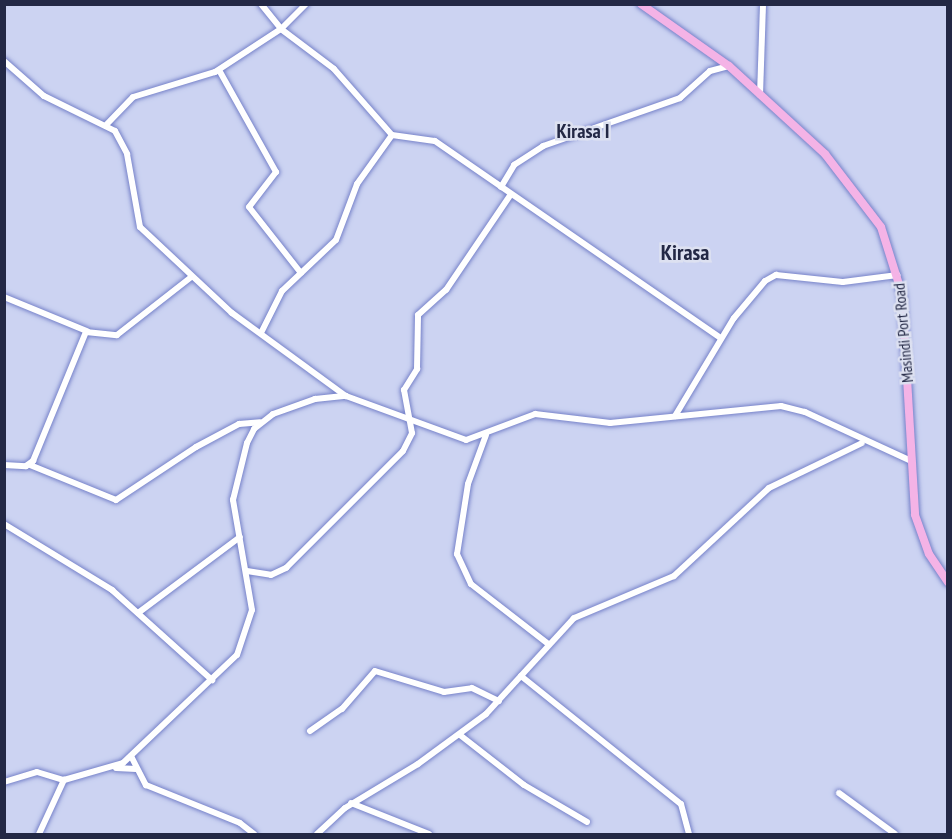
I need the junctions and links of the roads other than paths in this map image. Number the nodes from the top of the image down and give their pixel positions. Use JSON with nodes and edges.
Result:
{"nodes":[{"id":1,"x":261,"y":4,"type":"edge"},
{"id":2,"x":306,"y":4,"type":"edge"},
{"id":3,"x":641,"y":4,"type":"edge"},
{"id":4,"x":763,"y":4,"type":"edge"},
{"id":5,"x":281,"y":29,"type":"junction"},
{"id":6,"x":4,"y":61,"type":"edge"},
{"id":7,"x":729,"y":66,"type":"junction"},
{"id":8,"x":219,"y":70,"type":"junction"},
{"id":9,"x":760,"y":95,"type":"junction"},
{"id":10,"x":107,"y":124,"type":"junction"},
{"id":11,"x":392,"y":135,"type":"junction"},
{"id":12,"x":501,"y":187,"type":"junction"},
{"id":13,"x":511,"y":194,"type":"junction"},
{"id":14,"x":301,"y":273,"type":"junction"},
{"id":15,"x":898,"y":275,"type":"junction"},
{"id":16,"x":190,"y":278,"type":"junction"},
{"id":17,"x":4,"y":297,"type":"edge"},
{"id":18,"x":87,"y":331,"type":"junction"},
{"id":19,"x":262,"y":331,"type":"junction"},
{"id":20,"x":721,"y":338,"type":"junction"},
{"id":21,"x":346,"y":396,"type":"junction"},
{"id":22,"x":675,"y":416,"type":"junction"},
{"id":23,"x":410,"y":420,"type":"junction"},
{"id":24,"x":260,"y":422,"type":"junction"},
{"id":25,"x":486,"y":435,"type":"junction"},
{"id":26,"x":862,"y":443,"type":"junction"},
{"id":27,"x":911,"y":461,"type":"junction"},
{"id":28,"x":4,"y":465,"type":"edge"},
{"id":29,"x":30,"y":465,"type":"junction"},
{"id":30,"x":4,"y":524,"type":"edge"},
{"id":31,"x":240,"y":537,"type":"junction"},
{"id":32,"x":247,"y":571,"type":"junction"},
{"id":33,"x":948,"y":582,"type":"edge"},
{"id":34,"x":138,"y":613,"type":"junction"},
{"id":35,"x":547,"y":643,"type":"junction"},
{"id":36,"x":521,"y":676,"type":"junction"},
{"id":37,"x":212,"y":680,"type":"junction"},
{"id":38,"x":499,"y":701,"type":"junction"},
{"id":39,"x":310,"y":731,"type":"dead end"},
{"id":40,"x":460,"y":735,"type":"junction"},
{"id":41,"x":131,"y":756,"type":"junction"},
{"id":42,"x":114,"y":768,"type":"junction"},
{"id":43,"x":136,"y":769,"type":"junction"},
{"id":44,"x":64,"y":780,"type":"junction"},
{"id":45,"x":4,"y":782,"type":"edge"},
{"id":46,"x":839,"y":793,"type":"dead end"},
{"id":47,"x":351,"y":803,"type":"junction"},
{"id":48,"x":587,"y":822,"type":"dead end"},
{"id":49,"x":39,"y":834,"type":"edge"},
{"id":50,"x":254,"y":834,"type":"edge"},
{"id":51,"x":317,"y":834,"type":"edge"},
{"id":52,"x":429,"y":834,"type":"edge"},
{"id":53,"x":689,"y":834,"type":"edge"},
{"id":54,"x":895,"y":834,"type":"edge"}],
"edges":[{"from":1,"to":5,"type":"street"},
{"from":2,"to":5,"type":"street"},
{"from":3,"to":7,"type":"main road","name":"Masindi Port Road"},
{"from":4,"to":9,"type":"street"},
{"from":5,"to":8,"type":"street"},
{"from":5,"to":11,"type":"street"},
{"from":6,"to":10,"type":"street"},
{"from":7,"to":9,"type":"main road","name":"Masindi Port Road"},
{"from":7,"to":12,"type":"street"},
{"from":8,"to":10,"type":"street"},
{"from":8,"to":14,"type":"street"},
{"from":9,"to":15,"type":"main road","name":"Masindi Port Road"},
{"from":10,"to":16,"type":"street"},
{"from":11,"to":12,"type":"street"},
{"from":11,"to":14,"type":"street"},
{"from":12,"to":13,"type":"street"},
{"from":13,"to":20,"type":"street"},
{"from":13,"to":23,"type":"street"},
{"from":14,"to":19,"type":"street"},
{"from":15,"to":20,"type":"street"},
{"from":15,"to":27,"type":"main road","name":"Masindi Port Road"},
{"from":16,"to":18,"type":"street"},
{"from":16,"to":19,"type":"street"},
{"from":17,"to":18,"type":"street"},
{"from":18,"to":29,"type":"street"},
{"from":19,"to":21,"type":"street"},
{"from":20,"to":22,"type":"street"},
{"from":21,"to":23,"type":"street"},
{"from":21,"to":24,"type":"street"},
{"from":22,"to":25,"type":"street"},
{"from":22,"to":26,"type":"street"},
{"from":23,"to":25,"type":"street"},
{"from":23,"to":32,"type":"street"},
{"from":24,"to":29,"type":"street"},
{"from":24,"to":31,"type":"street"},
{"from":25,"to":35,"type":"street"},
{"from":26,"to":27,"type":"street"},
{"from":26,"to":35,"type":"street"},
{"from":27,"to":33,"type":"main road","name":"Masindi Port Road"},
{"from":28,"to":29,"type":"street"},
{"from":30,"to":34,"type":"street"},
{"from":31,"to":32,"type":"street"},
{"from":31,"to":34,"type":"street"},
{"from":32,"to":37,"type":"street"},
{"from":34,"to":37,"type":"street"},
{"from":35,"to":36,"type":"street"},
{"from":36,"to":38,"type":"street"},
{"from":36,"to":53,"type":"street"},
{"from":37,"to":41,"type":"street"},
{"from":38,"to":39,"type":"street"},
{"from":38,"to":40,"type":"street"},
{"from":40,"to":47,"type":"street"},
{"from":40,"to":48,"type":"street"},
{"from":41,"to":42,"type":"street"},
{"from":41,"to":43,"type":"street"},
{"from":42,"to":43,"type":"street"},
{"from":42,"to":44,"type":"street"},
{"from":43,"to":50,"type":"street"},
{"from":44,"to":45,"type":"street"},
{"from":44,"to":49,"type":"street"},
{"from":46,"to":54,"type":"street"},
{"from":47,"to":51,"type":"street"},
{"from":47,"to":52,"type":"street"}]}
